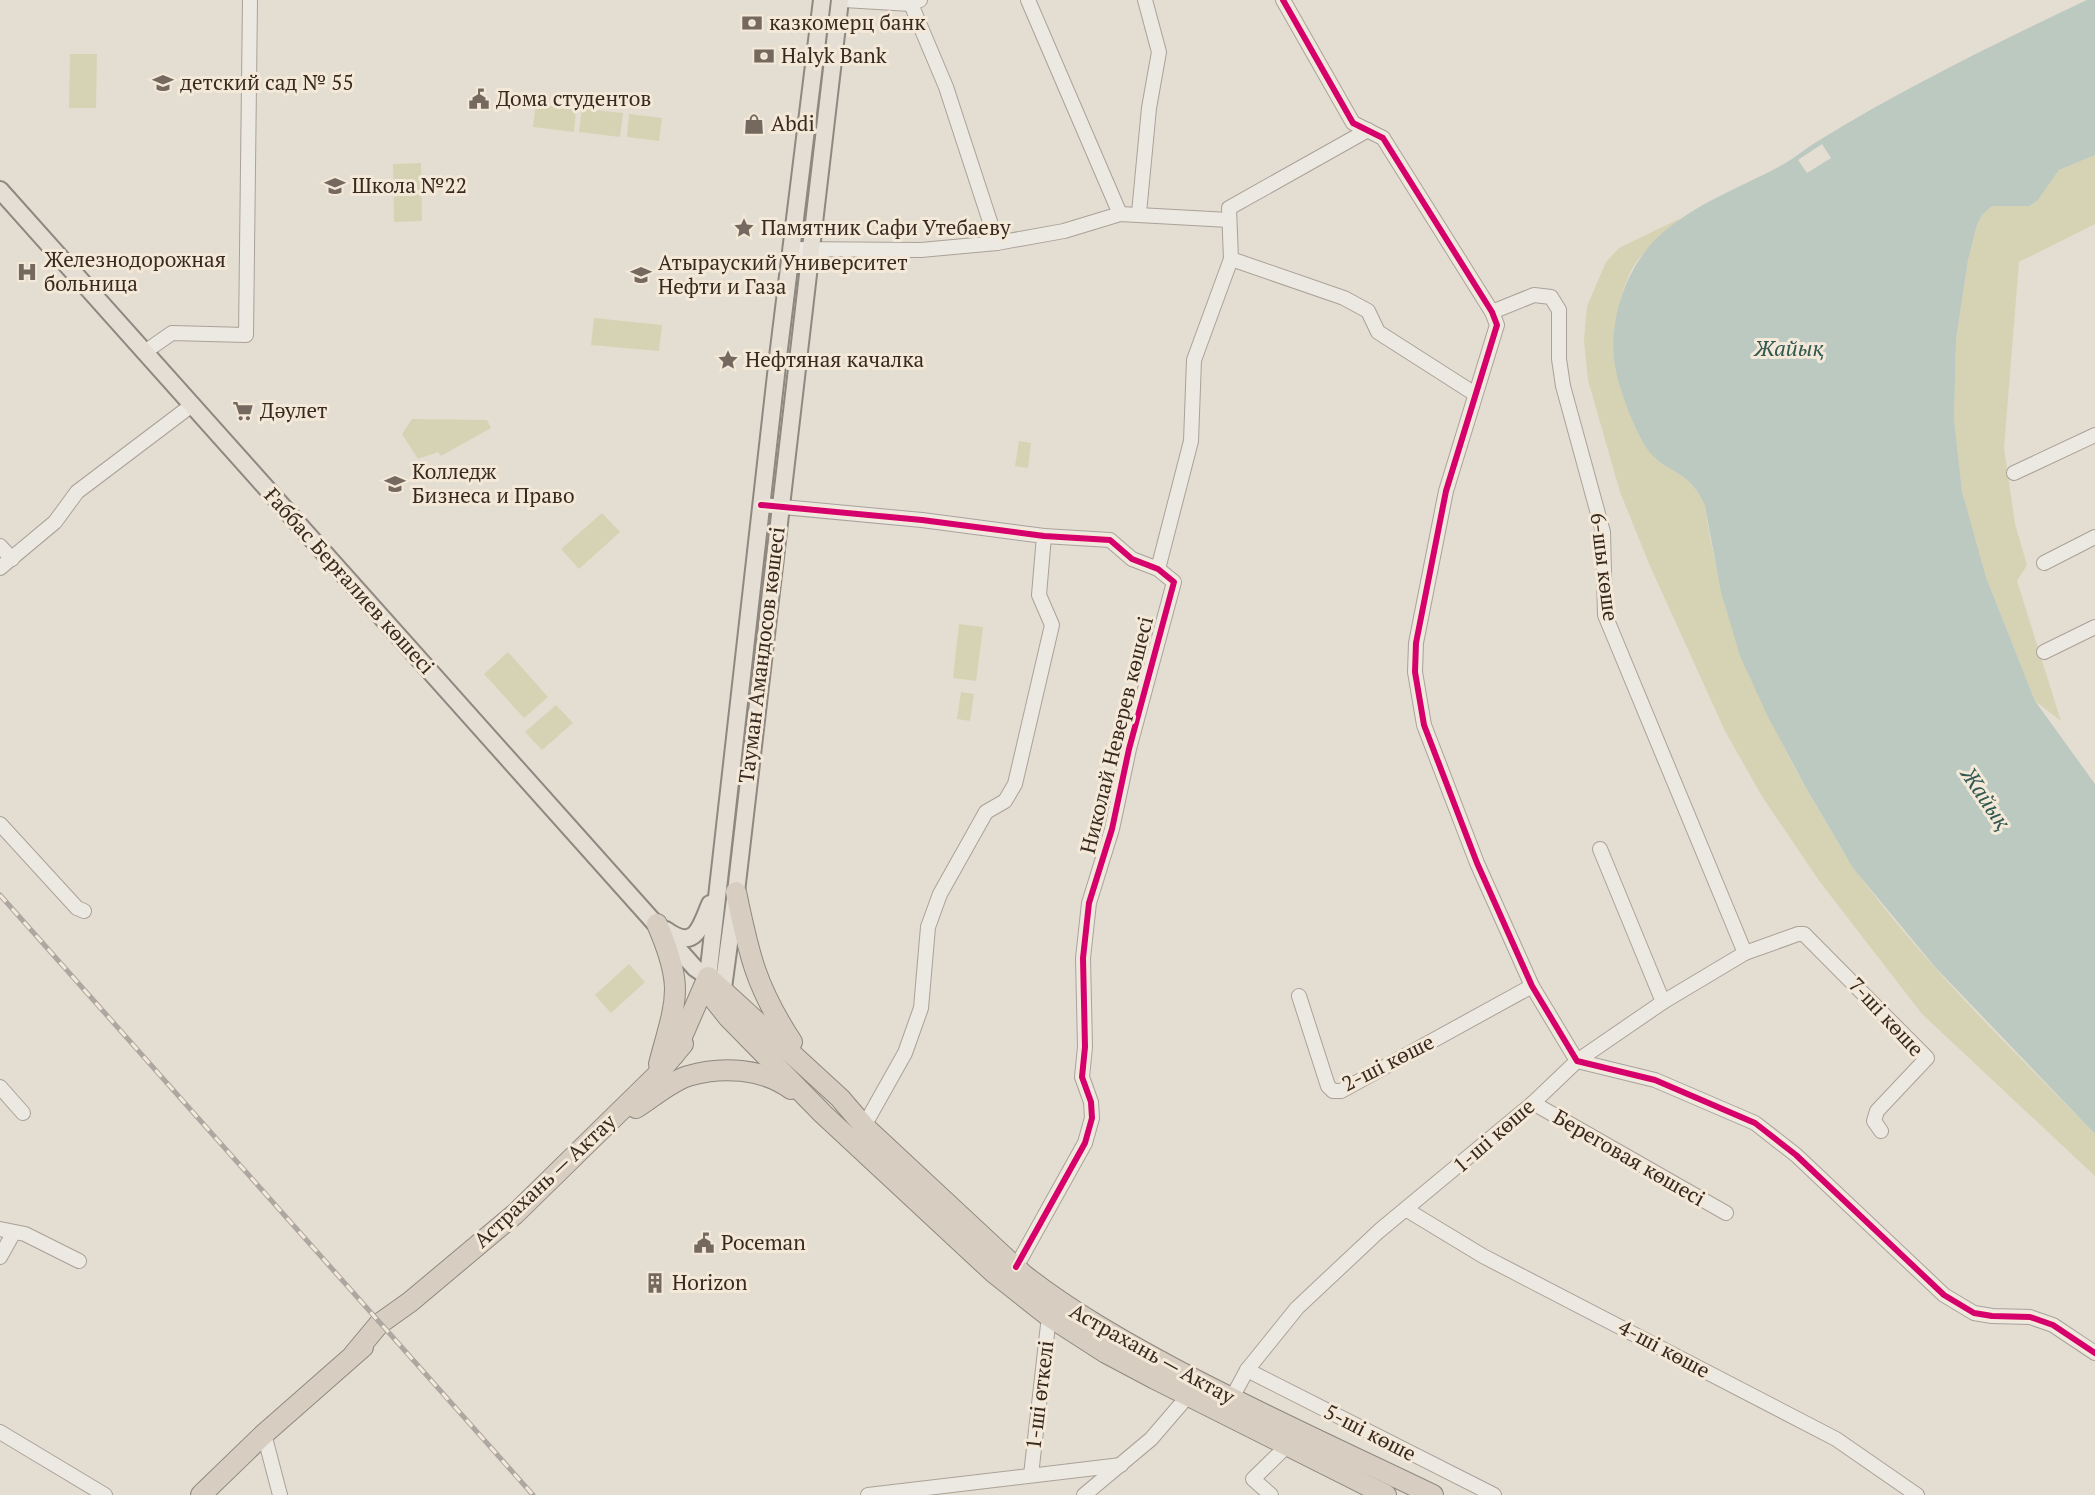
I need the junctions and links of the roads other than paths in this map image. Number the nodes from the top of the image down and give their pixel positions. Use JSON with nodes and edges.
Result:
{"nodes":[{"id":1,"x":250,"y":0,"type":"edge"},
{"id":2,"x":822,"y":0,"type":"edge"},
{"id":3,"x":842,"y":0,"type":"edge"},
{"id":4,"x":1028,"y":0,"type":"edge"},
{"id":5,"x":1145,"y":0,"type":"edge"},
{"id":6,"x":1283,"y":0,"type":"edge"},
{"id":7,"x":916,"y":2,"type":"edge"},
{"id":8,"x":1368,"y":130,"type":"junction"},
{"id":9,"x":0,"y":190,"type":"edge"},
{"id":10,"x":1139,"y":213,"type":"junction"},
{"id":11,"x":1120,"y":214,"type":"junction"},
{"id":12,"x":1229,"y":220,"type":"junction"},
{"id":13,"x":997,"y":243,"type":"junction"},
{"id":14,"x":791,"y":249,"type":"junction"},
{"id":15,"x":811,"y":251,"type":"junction"},
{"id":16,"x":1231,"y":259,"type":"junction"},
{"id":17,"x":1492,"y":312,"type":"junction"},
{"id":18,"x":146,"y":351,"type":"junction"},
{"id":19,"x":1475,"y":394,"type":"junction"},
{"id":20,"x":192,"y":405,"type":"junction"},
{"id":21,"x":2095,"y":435,"type":"edge"},
{"id":22,"x":2014,"y":473,"type":"dead end"},
{"id":23,"x":761,"y":505,"type":"junction"},
{"id":24,"x":779,"y":507,"type":"junction"},
{"id":25,"x":1044,"y":536,"type":"junction"},
{"id":26,"x":2095,"y":537,"type":"edge"},
{"id":27,"x":0,"y":546,"type":"edge"},
{"id":28,"x":12,"y":559,"type":"junction"},
{"id":29,"x":2044,"y":563,"type":"dead end"},
{"id":30,"x":0,"y":568,"type":"edge"},
{"id":31,"x":1158,"y":569,"type":"junction"},
{"id":32,"x":2095,"y":627,"type":"edge"},
{"id":33,"x":2044,"y":652,"type":"dead end"},
{"id":34,"x":0,"y":824,"type":"edge"},
{"id":35,"x":1600,"y":849,"type":"dead end"},
{"id":36,"x":727,"y":891,"type":"junction"},
{"id":37,"x":84,"y":911,"type":"dead end"},
{"id":38,"x":657,"y":924,"type":"junction"},
{"id":39,"x":1804,"y":934,"type":"joint"},
{"id":40,"x":1745,"y":953,"type":"junction"},
{"id":41,"x":710,"y":985,"type":"junction"},
{"id":42,"x":1532,"y":986,"type":"junction"},
{"id":43,"x":1299,"y":996,"type":"dead end"},
{"id":44,"x":1663,"y":1002,"type":"junction"},
{"id":45,"x":1576,"y":1061,"type":"junction"},
{"id":46,"x":656,"y":1076,"type":"junction"},
{"id":47,"x":0,"y":1087,"type":"edge"},
{"id":48,"x":840,"y":1098,"type":"junction"},
{"id":49,"x":1533,"y":1103,"type":"junction"},
{"id":50,"x":24,"y":1113,"type":"dead end"},
{"id":51,"x":823,"y":1114,"type":"junction"},
{"id":52,"x":606,"y":1126,"type":"junction"},
{"id":53,"x":864,"y":1126,"type":"junction"},
{"id":54,"x":1881,"y":1131,"type":"dead end"},
{"id":55,"x":1407,"y":1210,"type":"junction"},
{"id":56,"x":1726,"y":1213,"type":"dead end"},
{"id":57,"x":0,"y":1229,"type":"edge"},
{"id":58,"x":14,"y":1232,"type":"junction"},
{"id":59,"x":0,"y":1257,"type":"edge"},
{"id":60,"x":79,"y":1261,"type":"dead end"},
{"id":61,"x":1016,"y":1267,"type":"junction"},
{"id":62,"x":1049,"y":1316,"type":"junction"},
{"id":63,"x":2095,"y":1353,"type":"edge"},
{"id":64,"x":1247,"y":1370,"type":"junction"},
{"id":65,"x":1188,"y":1396,"type":"junction"},
{"id":66,"x":1228,"y":1406,"type":"junction"},
{"id":67,"x":0,"y":1432,"type":"edge"},
{"id":68,"x":264,"y":1434,"type":"junction"},
{"id":69,"x":1295,"y":1439,"type":"junction"},
{"id":70,"x":1121,"y":1465,"type":"junction"},
{"id":71,"x":1031,"y":1475,"type":"junction"},
{"id":72,"x":105,"y":1495,"type":"edge"},
{"id":73,"x":201,"y":1495,"type":"edge"},
{"id":74,"x":280,"y":1495,"type":"edge"},
{"id":75,"x":867,"y":1495,"type":"edge"},
{"id":76,"x":1084,"y":1495,"type":"edge"},
{"id":77,"x":1271,"y":1495,"type":"edge"},
{"id":78,"x":1386,"y":1495,"type":"edge"},
{"id":79,"x":1433,"y":1495,"type":"edge"},
{"id":80,"x":1494,"y":1495,"type":"edge"},
{"id":81,"x":1917,"y":1495,"type":"edge"}],
"edges":[{"from":1,"to":18,"type":"street"},
{"from":2,"to":14,"type":"main road","name":"Тауман Амандосов көшесі"},
{"from":3,"to":7,"type":"street"},
{"from":3,"to":15,"type":"main road","name":"Тауман Амандосов көшесі"},
{"from":4,"to":11,"type":"street"},
{"from":5,"to":10,"type":"street"},
{"from":6,"to":8,"type":"street"},
{"from":7,"to":13,"type":"street"},
{"from":8,"to":12,"type":"street"},
{"from":8,"to":17,"type":"street"},
{"from":9,"to":18,"type":"main road","name":"Ғаббас Берғалиев көшесі"},
{"from":10,"to":11,"type":"street"},
{"from":10,"to":12,"type":"street"},
{"from":11,"to":13,"type":"street"},
{"from":12,"to":16,"type":"street"},
{"from":13,"to":15,"type":"street"},
{"from":14,"to":15,"type":"street"},
{"from":14,"to":23,"type":"main road","name":"Тауман Амандосов көшесі"},
{"from":15,"to":24,"type":"main road","name":"Тауман Амандосов көшесі"},
{"from":16,"to":19,"type":"street"},
{"from":16,"to":31,"type":"street"},
{"from":17,"to":19,"type":"street"},
{"from":17,"to":40,"type":"street","name":"6-шы көше"},
{"from":18,"to":20,"type":"main road","name":"Ғаббас Берғалиев көшесі"},
{"from":19,"to":42,"type":"street"},
{"from":20,"to":28,"type":"street"},
{"from":20,"to":38,"type":"main road","name":"Ғаббас Берғалиев көшесі"},
{"from":21,"to":22,"type":"street"},
{"from":23,"to":24,"type":"street"},
{"from":23,"to":36,"type":"main road","name":"Тауман Амандосов көшесі"},
{"from":24,"to":25,"type":"street"},
{"from":24,"to":36,"type":"main road","name":"Тауман Амандосов көшесі"},
{"from":25,"to":31,"type":"street"},
{"from":25,"to":53,"type":"street"},
{"from":26,"to":29,"type":"street"},
{"from":27,"to":28,"type":"street"},
{"from":28,"to":30,"type":"street"},
{"from":31,"to":61,"type":"street","name":"Николай Неверев көшесі"},
{"from":32,"to":33,"type":"street"},
{"from":34,"to":37,"type":"street"},
{"from":35,"to":44,"type":"street"},
{"from":36,"to":38,"type":"main road"},
{"from":36,"to":41,"type":"main road","name":"Тауман Амандосов көшесі"},
{"from":36,"to":48,"type":"highway"},
{"from":38,"to":41,"type":"main road","name":"Ғаббас Берғалиев көшесі"},
{"from":38,"to":46,"type":"highway"},
{"from":39,"to":40,"type":"street","name":"1-ші көше"},
{"from":39,"to":54,"type":"street","name":"7-шi көше"},
{"from":40,"to":44,"type":"street","name":"1-ші көше"},
{"from":41,"to":46,"type":"highway","name":"Астрахань — Актау"},
{"from":41,"to":48,"type":"highway","name":"Астрахань — Актау"},
{"from":41,"to":51,"type":"highway","name":"Астрахань — Актау"},
{"from":42,"to":43,"type":"street","name":"2-ші көше"},
{"from":42,"to":45,"type":"street"},
{"from":44,"to":45,"type":"street","name":"1-ші көше"},
{"from":45,"to":49,"type":"street","name":"1-ші көше"},
{"from":45,"to":63,"type":"street"},
{"from":46,"to":52,"type":"highway","name":"Астрахань — Актау"},
{"from":47,"to":50,"type":"street"},
{"from":48,"to":51,"type":"highway"},
{"from":48,"to":53,"type":"highway","name":"Астрахань — Актау"},
{"from":49,"to":55,"type":"street","name":"1-ші көше"},
{"from":49,"to":56,"type":"street","name":"Береговая көшесі"},
{"from":51,"to":52,"type":"highway"},
{"from":51,"to":62,"type":"highway","name":"Астрахань — Актау"},
{"from":52,"to":68,"type":"highway","name":"Астрахань — Актау"},
{"from":53,"to":61,"type":"highway","name":"Астрахань — Актау"},
{"from":55,"to":64,"type":"street","name":"1-ші көше"},
{"from":55,"to":81,"type":"street","name":"4-шi көше"},
{"from":57,"to":58,"type":"street"},
{"from":58,"to":59,"type":"street"},
{"from":58,"to":60,"type":"street"},
{"from":61,"to":66,"type":"highway","name":"Астрахань — Актау"},
{"from":62,"to":65,"type":"highway","name":"Астрахань — Актау"},
{"from":62,"to":71,"type":"street","name":"1-ші өткелі"},
{"from":64,"to":66,"type":"street","name":"1-ші көше"},
{"from":64,"to":80,"type":"street","name":"5-шi көше"},
{"from":65,"to":66,"type":"highway","name":"Астрахань — Актау"},
{"from":65,"to":70,"type":"street"},
{"from":66,"to":69,"type":"highway","name":"Астрахань — Актау"},
{"from":67,"to":72,"type":"street"},
{"from":68,"to":73,"type":"highway","name":"Астрахань — Актау"},
{"from":68,"to":74,"type":"street"},
{"from":69,"to":77,"type":"street"},
{"from":69,"to":78,"type":"highway","name":"Астрахань — Актау"},
{"from":69,"to":79,"type":"highway","name":"Астрахань — Актау"},
{"from":70,"to":71,"type":"street"},
{"from":70,"to":76,"type":"street"},
{"from":71,"to":75,"type":"street"}]}
